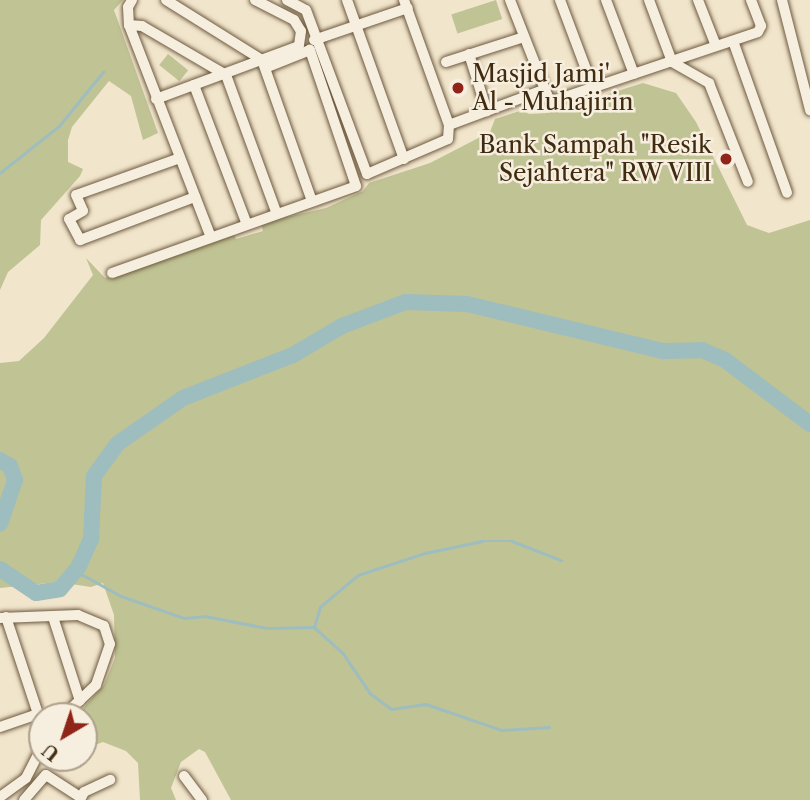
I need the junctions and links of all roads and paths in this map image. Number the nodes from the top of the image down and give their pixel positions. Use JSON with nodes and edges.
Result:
{"nodes":[{"id":1,"x":132,"y":0,"type":"edge"},
{"id":2,"x":166,"y":0,"type":"edge"},
{"id":3,"x":255,"y":0,"type":"edge"},
{"id":4,"x":287,"y":0,"type":"edge"},
{"id":5,"x":347,"y":0,"type":"edge"},
{"id":6,"x":510,"y":0,"type":"edge"},
{"id":7,"x":560,"y":0,"type":"edge"},
{"id":8,"x":606,"y":0,"type":"edge"},
{"id":9,"x":649,"y":0,"type":"edge"},
{"id":10,"x":698,"y":0,"type":"edge"},
{"id":11,"x":751,"y":0,"type":"edge"},
{"id":12,"x":782,"y":0,"type":"edge"},
{"id":13,"x":406,"y":4,"type":"edge"},
{"id":14,"x":130,"y":25,"type":"junction"},
{"id":15,"x":357,"y":26,"type":"junction"},
{"id":16,"x":524,"y":37,"type":"junction"},
{"id":17,"x":318,"y":39,"type":"junction"},
{"id":18,"x":733,"y":41,"type":"junction"},
{"id":19,"x":299,"y":46,"type":"junction"},
{"id":20,"x":716,"y":46,"type":"junction"},
{"id":21,"x":469,"y":54,"type":"junction"},
{"id":22,"x":446,"y":62,"type":"dead end"},
{"id":23,"x":672,"y":62,"type":"junction"},
{"id":24,"x":264,"y":64,"type":"junction"},
{"id":25,"x":634,"y":74,"type":"junction"},
{"id":26,"x":226,"y":75,"type":"junction"},
{"id":27,"x":806,"y":79,"type":"edge"},
{"id":28,"x":194,"y":85,"type":"junction"},
{"id":29,"x":593,"y":88,"type":"junction"},
{"id":30,"x":543,"y":90,"type":"junction"},
{"id":31,"x":156,"y":99,"type":"junction"},
{"id":32,"x":810,"y":110,"type":"edge"},
{"id":33,"x":487,"y":111,"type":"junction"},
{"id":34,"x":449,"y":125,"type":"junction"},
{"id":35,"x":180,"y":158,"type":"junction"},
{"id":36,"x":404,"y":159,"type":"junction"},
{"id":37,"x":748,"y":182,"type":"dead end"},
{"id":38,"x":787,"y":194,"type":"dead end"},
{"id":39,"x":195,"y":197,"type":"junction"},
{"id":40,"x":312,"y":201,"type":"junction"},
{"id":41,"x":276,"y":212,"type":"junction"},
{"id":42,"x":246,"y":222,"type":"junction"},
{"id":43,"x":209,"y":235,"type":"junction"},
{"id":44,"x":112,"y":273,"type":"dead end"},
{"id":45,"x":3,"y":617,"type":"edge"},
{"id":46,"x":53,"y":617,"type":"junction"},
{"id":47,"x":80,"y":701,"type":"joint"},
{"id":48,"x":34,"y":702,"type":"edge"},
{"id":49,"x":28,"y":717,"type":"edge"},
{"id":50,"x":0,"y":727,"type":"edge"},
{"id":51,"x":29,"y":772,"type":"edge"},
{"id":52,"x":184,"y":776,"type":"dead end"},
{"id":53,"x":110,"y":780,"type":"dead end"},
{"id":54,"x":0,"y":797,"type":"edge"},
{"id":55,"x":80,"y":798,"type":"edge"},
{"id":56,"x":24,"y":800,"type":"edge"},
{"id":57,"x":202,"y":800,"type":"edge"}],
"edges":[{"from":1,"to":14,"type":"street"},
{"from":2,"to":24,"type":"street"},
{"from":3,"to":19,"type":"street"},
{"from":4,"to":17,"type":"street"},
{"from":5,"to":15,"type":"street"},
{"from":6,"to":16,"type":"street"},
{"from":7,"to":29,"type":"street"},
{"from":8,"to":25,"type":"street"},
{"from":9,"to":23,"type":"street"},
{"from":10,"to":20,"type":"street"},
{"from":11,"to":18,"type":"street"},
{"from":12,"to":27,"type":"street"},
{"from":13,"to":15,"type":"street"},
{"from":13,"to":34,"type":"street"},
{"from":14,"to":26,"type":"street"},
{"from":14,"to":31,"type":"street"},
{"from":15,"to":17,"type":"street"},
{"from":15,"to":36,"type":"street"},
{"from":16,"to":21,"type":"street"},
{"from":16,"to":30,"type":"street"},
{"from":17,"to":19,"type":"street"},
{"from":17,"to":36,"type":"street"},
{"from":18,"to":20,"type":"street"},
{"from":18,"to":38,"type":"street"},
{"from":19,"to":24,"type":"street"},
{"from":20,"to":23,"type":"street"},
{"from":21,"to":22,"type":"street"},
{"from":21,"to":33,"type":"street"},
{"from":23,"to":25,"type":"street"},
{"from":23,"to":37,"type":"street"},
{"from":24,"to":26,"type":"street"},
{"from":24,"to":40,"type":"street"},
{"from":24,"to":40,"type":"street"},
{"from":25,"to":29,"type":"street"},
{"from":26,"to":28,"type":"street"},
{"from":26,"to":41,"type":"street"},
{"from":27,"to":32,"type":"street"},
{"from":28,"to":31,"type":"street"},
{"from":28,"to":42,"type":"street"},
{"from":29,"to":30,"type":"street"},
{"from":30,"to":33,"type":"street"},
{"from":31,"to":35,"type":"street"},
{"from":33,"to":34,"type":"street"},
{"from":34,"to":36,"type":"street"},
{"from":35,"to":39,"type":"street"},
{"from":35,"to":39,"type":"street"},
{"from":39,"to":43,"type":"street"},
{"from":40,"to":41,"type":"street"},
{"from":41,"to":42,"type":"street"},
{"from":42,"to":43,"type":"street"},
{"from":43,"to":44,"type":"street"},
{"from":45,"to":46,"type":"street"},
{"from":45,"to":48,"type":"street"},
{"from":46,"to":47,"type":"street"},
{"from":46,"to":47,"type":"street"},
{"from":49,"to":50,"type":"street"},
{"from":51,"to":54,"type":"street"},
{"from":52,"to":57,"type":"street"},
{"from":53,"to":55,"type":"street"},
{"from":55,"to":56,"type":"street"}]}
